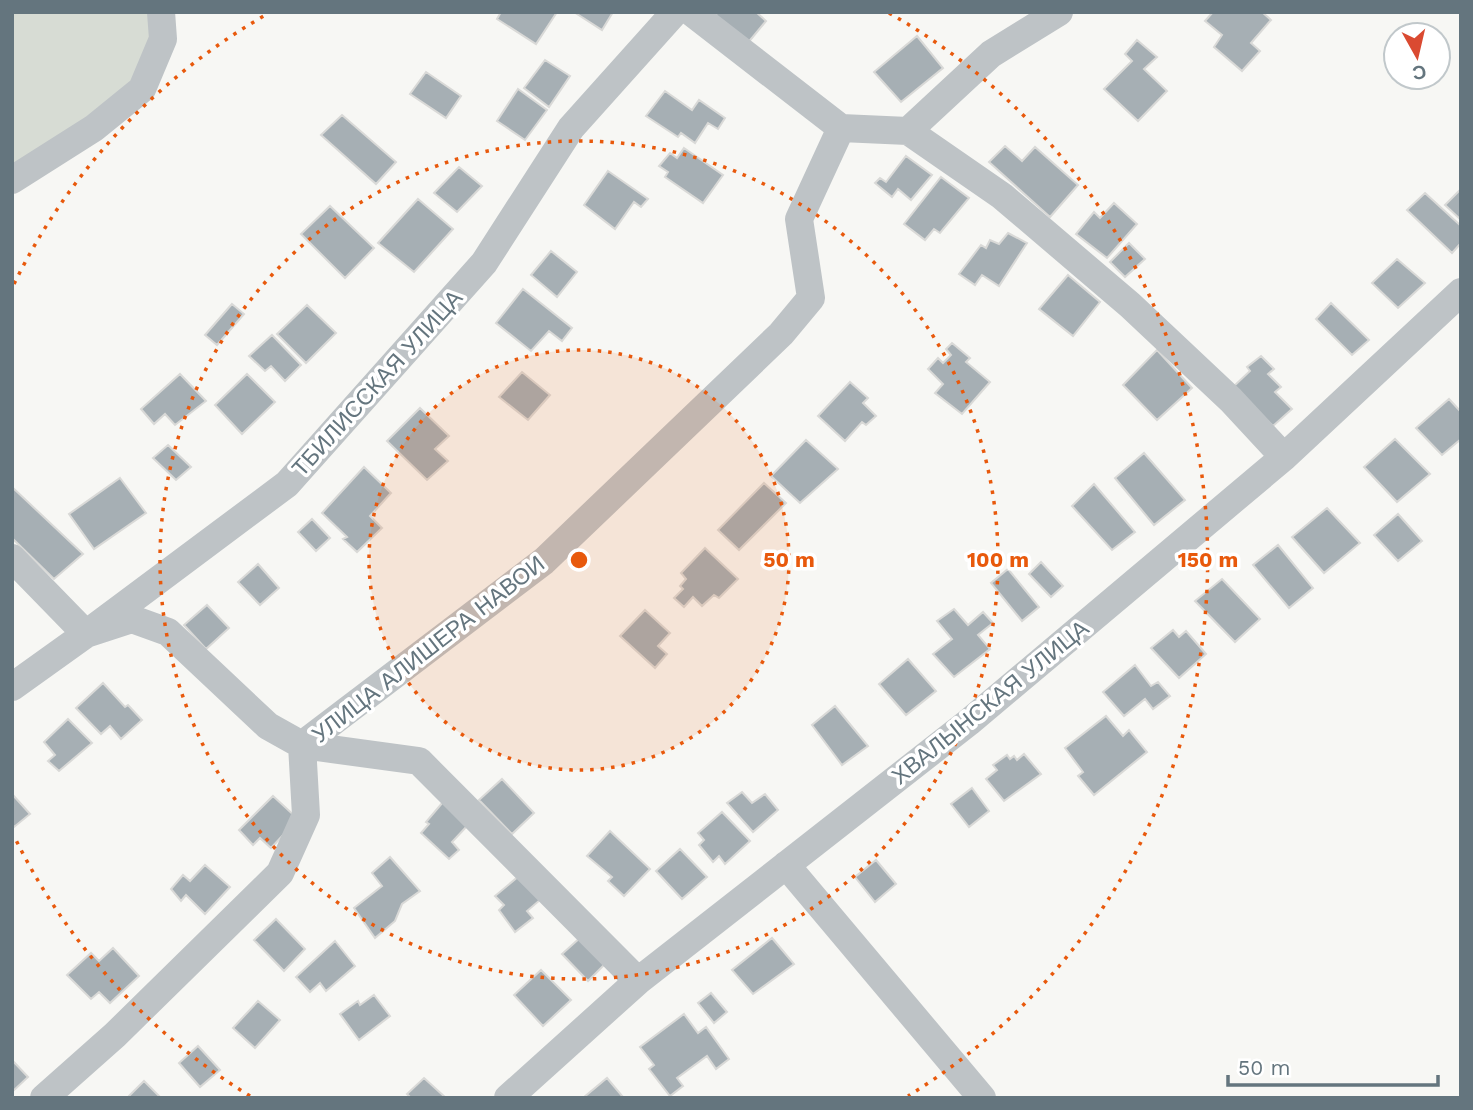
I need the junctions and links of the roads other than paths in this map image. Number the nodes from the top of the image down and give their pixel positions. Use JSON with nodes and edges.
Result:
{"nodes":[{"id":1,"x":161,"y":12,"type":"edge"},
{"id":2,"x":675,"y":12,"type":"edge"},
{"id":3,"x":691,"y":12,"type":"edge"},
{"id":4,"x":1059,"y":12,"type":"edge"},
{"id":5,"x":841,"y":128,"type":"junction"},
{"id":6,"x":908,"y":131,"type":"junction"},
{"id":7,"x":12,"y":180,"type":"edge"},
{"id":8,"x":1461,"y":292,"type":"edge"},
{"id":9,"x":1284,"y":457,"type":"junction"},
{"id":10,"x":12,"y":558,"type":"edge"},
{"id":11,"x":86,"y":634,"type":"junction"},
{"id":12,"x":12,"y":687,"type":"edge"},
{"id":13,"x":302,"y":745,"type":"junction"},
{"id":14,"x":786,"y":865,"type":"junction"},
{"id":15,"x":638,"y":981,"type":"junction"},
{"id":16,"x":44,"y":1098,"type":"edge"},
{"id":17,"x":508,"y":1098,"type":"edge"},
{"id":18,"x":982,"y":1098,"type":"edge"}],
"edges":[{"from":1,"to":7,"type":"street"},
{"from":2,"to":11,"type":"street","name":"ТБИЛИССКАЯ УЛИЦА"},
{"from":3,"to":5,"type":"street"},
{"from":4,"to":6,"type":"street"},
{"from":5,"to":6,"type":"street"},
{"from":5,"to":13,"type":"street","name":"УЛИЦА АЛИШЕРА НАВОИ"},
{"from":6,"to":9,"type":"street"},
{"from":8,"to":9,"type":"street","name":"ХВАЛЫНСКАЯ УЛИЦА"},
{"from":9,"to":14,"type":"street","name":"ХВАЛЫНСКАЯ УЛИЦА"},
{"from":10,"to":11,"type":"street"},
{"from":11,"to":12,"type":"street","name":"ТБИЛИССКАЯ УЛИЦА"},
{"from":11,"to":13,"type":"street"},
{"from":13,"to":15,"type":"street"},
{"from":13,"to":16,"type":"street","name":"УЛИЦА АЛИШЕРА НАВОИ"},
{"from":14,"to":15,"type":"street","name":"ХВАЛЫНСКАЯ УЛИЦА"},
{"from":14,"to":18,"type":"street"},
{"from":15,"to":17,"type":"street","name":"ХВАЛЫНСКАЯ УЛИЦА"}]}
